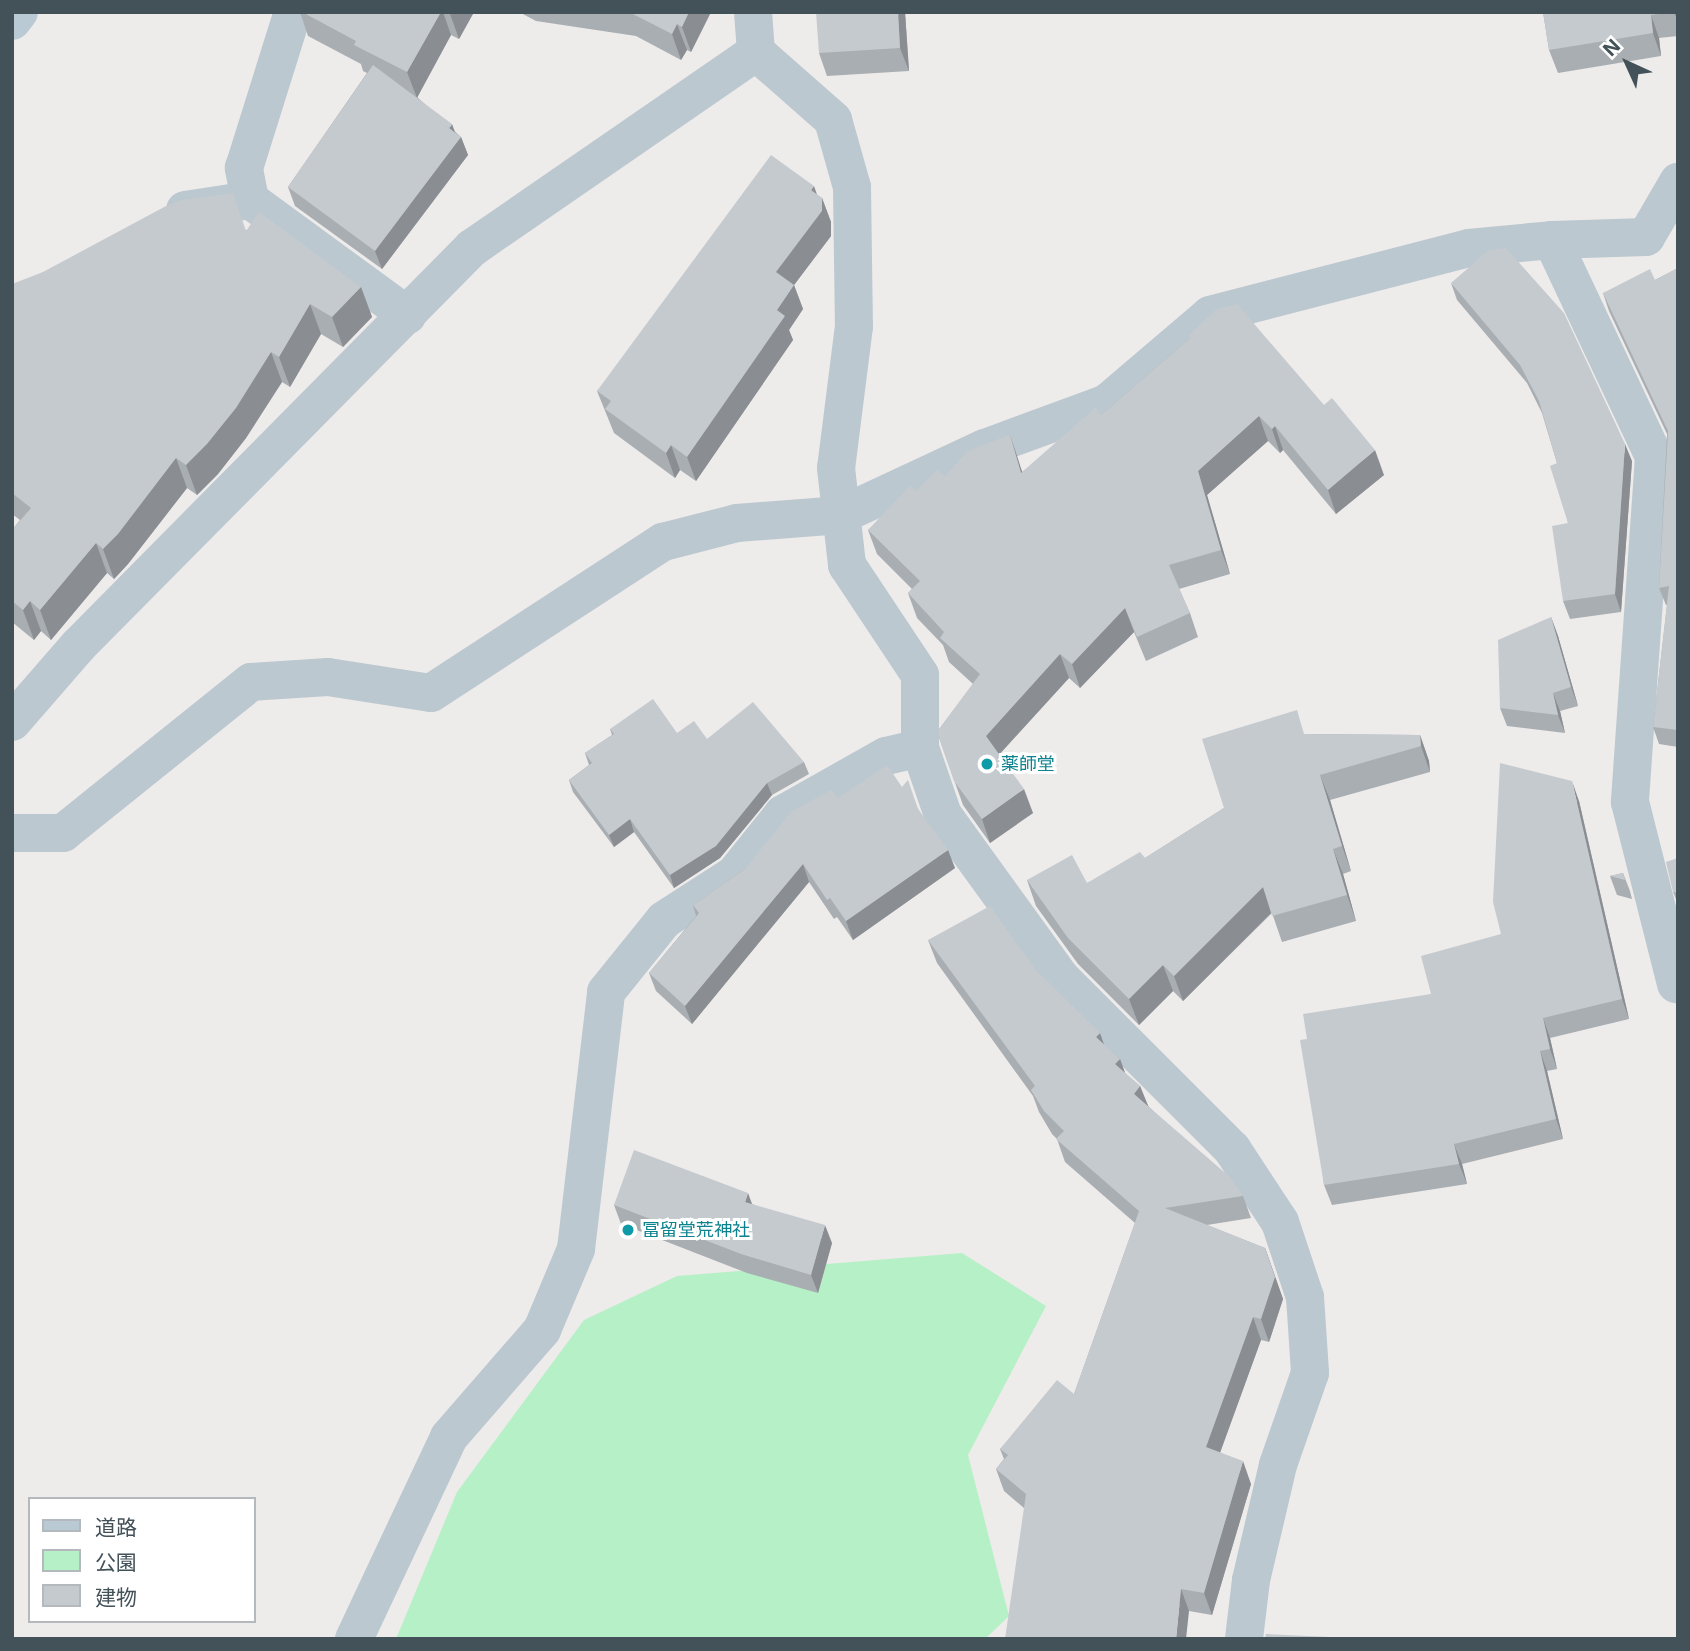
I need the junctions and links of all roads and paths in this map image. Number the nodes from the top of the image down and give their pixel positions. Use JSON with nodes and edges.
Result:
{"nodes":[{"id":1,"x":19,"y":12,"type":"edge"},
{"id":2,"x":293,"y":12,"type":"edge"},
{"id":3,"x":753,"y":12,"type":"edge"},
{"id":4,"x":12,"y":22,"type":"edge"},
{"id":5,"x":756,"y":51,"type":"junction"},
{"id":6,"x":1678,"y":182,"type":"edge"},
{"id":7,"x":250,"y":200,"type":"junction"},
{"id":8,"x":157,"y":219,"type":"edge"},
{"id":9,"x":1662,"y":235,"type":"edge"},
{"id":10,"x":1552,"y":240,"type":"junction"},
{"id":11,"x":407,"y":315,"type":"junction"},
{"id":12,"x":841,"y":515,"type":"junction"},
{"id":13,"x":12,"y":722,"type":"edge"},
{"id":14,"x":920,"y":748,"type":"junction"},
{"id":15,"x":12,"y":832,"type":"edge"},
{"id":16,"x":1676,"y":984,"type":"dead end"},
{"id":17,"x":354,"y":1639,"type":"edge"},
{"id":18,"x":1244,"y":1639,"type":"edge"}],
"edges":[{"from":1,"to":4,"type":"main road"},
{"from":2,"to":7,"type":"street"},
{"from":3,"to":5,"type":"street"},
{"from":5,"to":11,"type":"street"},
{"from":5,"to":12,"type":"street"},
{"from":6,"to":9,"type":"street"},
{"from":7,"to":8,"type":"street"},
{"from":7,"to":11,"type":"street"},
{"from":9,"to":10,"type":"street"},
{"from":10,"to":12,"type":"street"},
{"from":10,"to":16,"type":"street"},
{"from":11,"to":13,"type":"street"},
{"from":12,"to":14,"type":"street"},
{"from":12,"to":15,"type":"street"},
{"from":14,"to":17,"type":"street"},
{"from":14,"to":18,"type":"street"}]}
